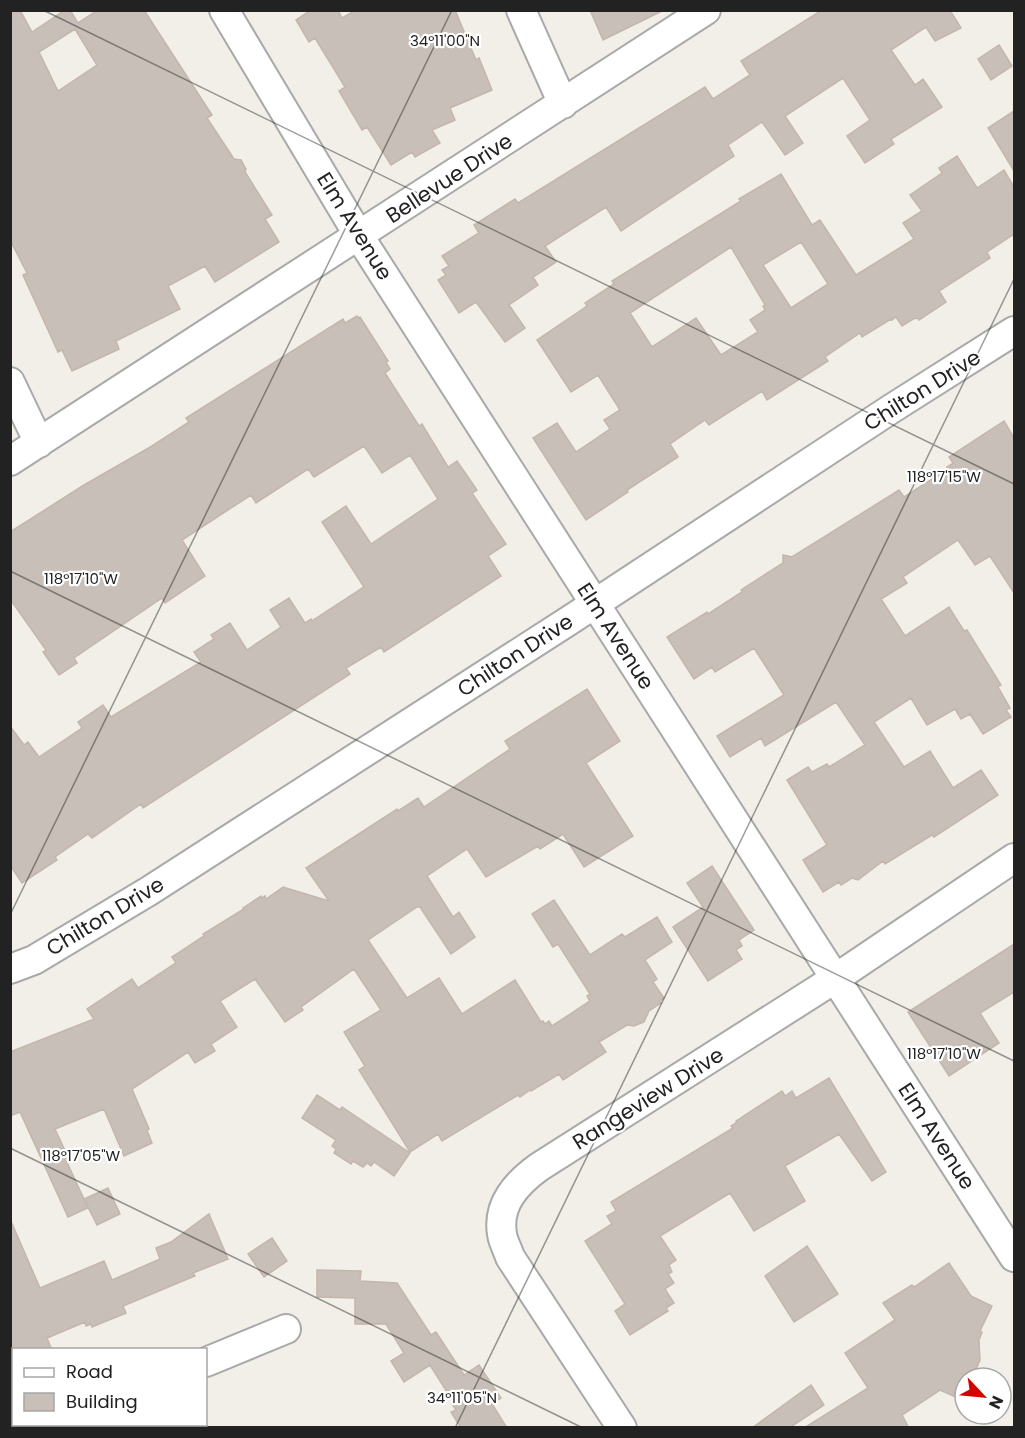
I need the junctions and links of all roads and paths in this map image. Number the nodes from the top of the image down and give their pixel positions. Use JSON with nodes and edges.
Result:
{"nodes":[{"id":1,"x":224,"y":10,"type":"edge"},
{"id":2,"x":521,"y":10,"type":"edge"},
{"id":3,"x":706,"y":10,"type":"edge"},
{"id":4,"x":562,"y":104,"type":"junction"},
{"id":5,"x":359,"y":236,"type":"junction"},
{"id":6,"x":1014,"y":331,"type":"edge"},
{"id":7,"x":10,"y":382,"type":"edge"},
{"id":8,"x":39,"y":443,"type":"junction"},
{"id":9,"x":10,"y":461,"type":"edge"},
{"id":10,"x":595,"y":603,"type":"junction"},
{"id":11,"x":1014,"y":858,"type":"edge"},
{"id":12,"x":10,"y":969,"type":"edge"},
{"id":13,"x":836,"y":978,"type":"junction"},
{"id":14,"x":1014,"y":1257,"type":"edge"},
{"id":15,"x":286,"y":1329,"type":"dead end"},
{"id":16,"x":207,"y":1362,"type":"edge"},
{"id":17,"x":622,"y":1428,"type":"edge"}],
"edges":[{"from":1,"to":5,"type":"street","name":"Elm Avenue"},
{"from":2,"to":4,"type":"street"},
{"from":3,"to":4,"type":"street","name":"Bellevue Drive"},
{"from":4,"to":5,"type":"street","name":"Bellevue Drive"},
{"from":5,"to":8,"type":"street","name":"Bellevue Drive"},
{"from":5,"to":10,"type":"street","name":"Elm Avenue"},
{"from":6,"to":10,"type":"street","name":"Chilton Drive"},
{"from":7,"to":8,"type":"street"},
{"from":8,"to":9,"type":"street","name":"Bellevue Drive"},
{"from":10,"to":12,"type":"street","name":"Chilton Drive"},
{"from":10,"to":13,"type":"street","name":"Elm Avenue"},
{"from":11,"to":13,"type":"street","name":"Rangeview Drive"},
{"from":13,"to":14,"type":"street","name":"Elm Avenue"},
{"from":13,"to":17,"type":"street","name":"Rangeview Drive"},
{"from":15,"to":16,"type":"street"}]}
